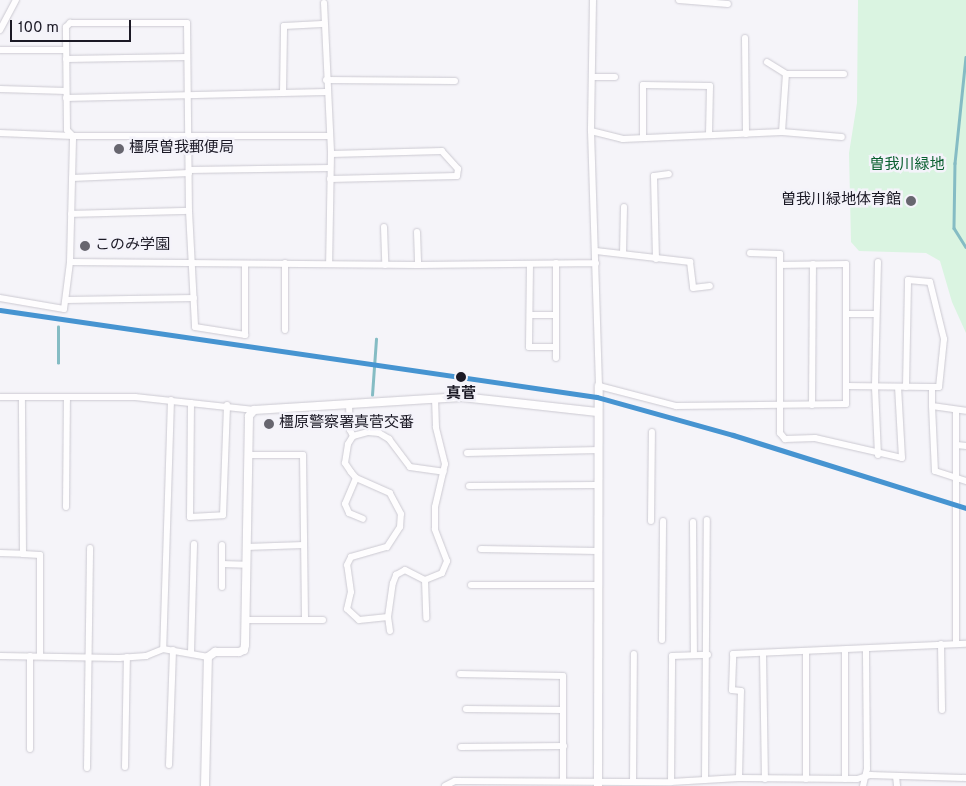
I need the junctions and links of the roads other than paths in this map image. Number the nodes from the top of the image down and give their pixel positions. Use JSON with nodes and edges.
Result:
{"nodes":[{"id":1,"x":16,"y":0,"type":"edge"},
{"id":2,"x":592,"y":0,"type":"edge"},
{"id":3,"x":679,"y":0,"type":"edge"},
{"id":4,"x":324,"y":3,"type":"dead end"},
{"id":5,"x":728,"y":4,"type":"dead end"},
{"id":6,"x":322,"y":24,"type":"junction"},
{"id":7,"x":0,"y":30,"type":"edge"},
{"id":8,"x":745,"y":38,"type":"dead end"},
{"id":9,"x":0,"y":50,"type":"edge"},
{"id":10,"x":65,"y":50,"type":"junction"},
{"id":11,"x":187,"y":57,"type":"junction"},
{"id":12,"x":66,"y":59,"type":"junction"},
{"id":13,"x":767,"y":62,"type":"dead end"},
{"id":14,"x":786,"y":74,"type":"junction"},
{"id":15,"x":844,"y":74,"type":"dead end"},
{"id":16,"x":592,"y":77,"type":"junction"},
{"id":17,"x":615,"y":77,"type":"dead end"},
{"id":18,"x":326,"y":80,"type":"junction"},
{"id":19,"x":455,"y":82,"type":"dead end"},
{"id":20,"x":0,"y":89,"type":"edge"},
{"id":21,"x":326,"y":92,"type":"junction"},
{"id":22,"x":187,"y":93,"type":"junction"},
{"id":23,"x":283,"y":93,"type":"junction"},
{"id":24,"x":66,"y":94,"type":"junction"},
{"id":25,"x":591,"y":131,"type":"junction"},
{"id":26,"x":782,"y":132,"type":"junction"},
{"id":27,"x":0,"y":133,"type":"edge"},
{"id":28,"x":746,"y":134,"type":"junction"},
{"id":29,"x":188,"y":135,"type":"junction"},
{"id":30,"x":73,"y":136,"type":"junction"},
{"id":31,"x":328,"y":136,"type":"junction"},
{"id":32,"x":709,"y":136,"type":"junction"},
{"id":33,"x":842,"y":137,"type":"dead end"},
{"id":34,"x":643,"y":138,"type":"junction"},
{"id":35,"x":331,"y":154,"type":"junction"},
{"id":36,"x":330,"y":168,"type":"junction"},
{"id":37,"x":189,"y":172,"type":"junction"},
{"id":38,"x":668,"y":174,"type":"dead end"},
{"id":39,"x":72,"y":178,"type":"junction"},
{"id":40,"x":330,"y":179,"type":"junction"},
{"id":41,"x":624,"y":207,"type":"dead end"},
{"id":42,"x":189,"y":211,"type":"junction"},
{"id":43,"x":71,"y":214,"type":"junction"},
{"id":44,"x":384,"y":227,"type":"dead end"},
{"id":45,"x":417,"y":232,"type":"dead end"},
{"id":46,"x":596,"y":250,"type":"junction"},
{"id":47,"x":750,"y":252,"type":"dead end"},
{"id":48,"x":623,"y":254,"type":"junction"},
{"id":49,"x":656,"y":259,"type":"junction"},
{"id":50,"x":70,"y":262,"type":"junction"},
{"id":51,"x":193,"y":262,"type":"junction"},
{"id":52,"x":878,"y":262,"type":"dead end"},
{"id":53,"x":285,"y":263,"type":"junction"},
{"id":54,"x":556,"y":263,"type":"junction"},
{"id":55,"x":596,"y":263,"type":"junction"},
{"id":56,"x":245,"y":264,"type":"junction"},
{"id":57,"x":328,"y":264,"type":"junction"},
{"id":58,"x":530,"y":264,"type":"junction"},
{"id":59,"x":813,"y":264,"type":"junction"},
{"id":60,"x":385,"y":265,"type":"junction"},
{"id":61,"x":418,"y":265,"type":"junction"},
{"id":62,"x":780,"y":265,"type":"junction"},
{"id":63,"x":710,"y":286,"type":"dead end"},
{"id":64,"x":0,"y":298,"type":"edge"},
{"id":65,"x":194,"y":298,"type":"junction"},
{"id":66,"x":66,"y":300,"type":"junction"},
{"id":67,"x":846,"y":314,"type":"junction"},
{"id":68,"x":876,"y":314,"type":"junction"},
{"id":69,"x":530,"y":315,"type":"junction"},
{"id":70,"x":556,"y":315,"type":"junction"},
{"id":71,"x":285,"y":330,"type":"dead end"},
{"id":72,"x":556,"y":347,"type":"junction"},
{"id":73,"x":556,"y":358,"type":"dead end"},
{"id":74,"x":599,"y":386,"type":"junction"},
{"id":75,"x":846,"y":386,"type":"junction"},
{"id":76,"x":875,"y":387,"type":"junction"},
{"id":77,"x":902,"y":387,"type":"junction"},
{"id":78,"x":932,"y":388,"type":"junction"},
{"id":79,"x":0,"y":397,"type":"edge"},
{"id":80,"x":22,"y":397,"type":"junction"},
{"id":81,"x":67,"y":397,"type":"junction"},
{"id":82,"x":435,"y":399,"type":"junction"},
{"id":83,"x":171,"y":400,"type":"junction"},
{"id":84,"x":191,"y":403,"type":"junction"},
{"id":85,"x":349,"y":404,"type":"junction"},
{"id":86,"x":227,"y":405,"type":"junction"},
{"id":87,"x":780,"y":405,"type":"junction"},
{"id":88,"x":812,"y":405,"type":"junction"},
{"id":89,"x":932,"y":406,"type":"junction"},
{"id":90,"x":254,"y":410,"type":"junction"},
{"id":91,"x":956,"y":410,"type":"junction"},
{"id":92,"x":966,"y":411,"type":"edge"},
{"id":93,"x":597,"y":412,"type":"junction"},
{"id":94,"x":652,"y":432,"type":"dead end"},
{"id":95,"x":353,"y":436,"type":"junction"},
{"id":96,"x":957,"y":445,"type":"junction"},
{"id":97,"x":966,"y":446,"type":"edge"},
{"id":98,"x":599,"y":450,"type":"junction"},
{"id":99,"x":467,"y":453,"type":"dead end"},
{"id":100,"x":249,"y":455,"type":"junction"},
{"id":101,"x":878,"y":455,"type":"junction"},
{"id":102,"x":444,"y":472,"type":"junction"},
{"id":103,"x":356,"y":478,"type":"junction"},
{"id":104,"x":956,"y":479,"type":"junction"},
{"id":105,"x":966,"y":481,"type":"edge"},
{"id":106,"x":597,"y":485,"type":"junction"},
{"id":107,"x":469,"y":486,"type":"dead end"},
{"id":108,"x":66,"y":507,"type":"dead end"},
{"id":109,"x":363,"y":519,"type":"dead end"},
{"id":110,"x":707,"y":520,"type":"dead end"},
{"id":111,"x":651,"y":522,"type":"dead end"},
{"id":112,"x":662,"y":522,"type":"dead end"},
{"id":113,"x":693,"y":522,"type":"dead end"},
{"id":114,"x":194,"y":544,"type":"dead end"},
{"id":115,"x":222,"y":545,"type":"dead end"},
{"id":116,"x":246,"y":546,"type":"junction"},
{"id":117,"x":304,"y":546,"type":"junction"},
{"id":118,"x":90,"y":548,"type":"dead end"},
{"id":119,"x":481,"y":549,"type":"dead end"},
{"id":120,"x":597,"y":550,"type":"junction"},
{"id":121,"x":0,"y":553,"type":"edge"},
{"id":122,"x":23,"y":554,"type":"junction"},
{"id":123,"x":222,"y":564,"type":"junction"},
{"id":124,"x":246,"y":565,"type":"junction"},
{"id":125,"x":425,"y":580,"type":"junction"},
{"id":126,"x":471,"y":585,"type":"dead end"},
{"id":127,"x":598,"y":585,"type":"junction"},
{"id":128,"x":222,"y":587,"type":"dead end"},
{"id":129,"x":388,"y":617,"type":"junction"},
{"id":130,"x":426,"y":618,"type":"dead end"},
{"id":131,"x":306,"y":619,"type":"junction"},
{"id":132,"x":245,"y":620,"type":"junction"},
{"id":133,"x":323,"y":620,"type":"dead end"},
{"id":134,"x":390,"y":631,"type":"dead end"},
{"id":135,"x":662,"y":640,"type":"dead end"},
{"id":136,"x":941,"y":644,"type":"junction"},
{"id":137,"x":956,"y":644,"type":"junction"},
{"id":138,"x":966,"y":644,"type":"edge"},
{"id":139,"x":163,"y":649,"type":"junction"},
{"id":140,"x":866,"y":649,"type":"junction"},
{"id":141,"x":173,"y":650,"type":"junction"},
{"id":142,"x":845,"y":650,"type":"junction"},
{"id":143,"x":806,"y":651,"type":"junction"},
{"id":144,"x":191,"y":652,"type":"junction"},
{"id":145,"x":634,"y":654,"type":"dead end"},
{"id":146,"x":763,"y":654,"type":"junction"},
{"id":147,"x":694,"y":655,"type":"junction"},
{"id":148,"x":708,"y":655,"type":"junction"},
{"id":149,"x":0,"y":656,"type":"edge"},
{"id":150,"x":30,"y":656,"type":"junction"},
{"id":151,"x":40,"y":656,"type":"junction"},
{"id":152,"x":88,"y":656,"type":"junction"},
{"id":153,"x":127,"y":657,"type":"junction"},
{"id":154,"x":208,"y":657,"type":"junction"},
{"id":155,"x":460,"y":674,"type":"dead end"},
{"id":156,"x":466,"y":710,"type":"dead end"},
{"id":157,"x":563,"y":710,"type":"junction"},
{"id":158,"x":942,"y":710,"type":"dead end"},
{"id":159,"x":564,"y":746,"type":"junction"},
{"id":160,"x":461,"y":748,"type":"dead end"},
{"id":161,"x":30,"y":750,"type":"dead end"},
{"id":162,"x":169,"y":765,"type":"dead end"},
{"id":163,"x":125,"y":767,"type":"dead end"},
{"id":164,"x":87,"y":768,"type":"dead end"},
{"id":165,"x":896,"y":776,"type":"junction"},
{"id":166,"x":865,"y":777,"type":"junction"},
{"id":167,"x":739,"y":778,"type":"junction"},
{"id":168,"x":966,"y":778,"type":"edge"},
{"id":169,"x":706,"y":779,"type":"junction"},
{"id":170,"x":765,"y":779,"type":"junction"},
{"id":171,"x":806,"y":779,"type":"junction"},
{"id":172,"x":845,"y":779,"type":"junction"},
{"id":173,"x":563,"y":781,"type":"junction"},
{"id":174,"x":632,"y":782,"type":"junction"},
{"id":175,"x":671,"y":782,"type":"junction"},
{"id":176,"x":598,"y":784,"type":"edge"},
{"id":177,"x":205,"y":786,"type":"edge"},
{"id":178,"x":445,"y":786,"type":"edge"},
{"id":179,"x":863,"y":786,"type":"edge"},
{"id":180,"x":896,"y":786,"type":"edge"}],
"edges":[{"from":1,"to":7,"type":"street"},
{"from":2,"to":16,"type":"street"},
{"from":3,"to":5,"type":"street"},
{"from":4,"to":6,"type":"street"},
{"from":6,"to":18,"type":"street"},
{"from":6,"to":23,"type":"street"},
{"from":8,"to":28,"type":"street"},
{"from":9,"to":10,"type":"street"},
{"from":10,"to":11,"type":"street"},
{"from":10,"to":12,"type":"street"},
{"from":11,"to":12,"type":"street"},
{"from":11,"to":22,"type":"street"},
{"from":12,"to":24,"type":"street"},
{"from":13,"to":14,"type":"street"},
{"from":14,"to":15,"type":"street"},
{"from":14,"to":26,"type":"street"},
{"from":16,"to":17,"type":"street"},
{"from":16,"to":25,"type":"street"},
{"from":18,"to":19,"type":"street"},
{"from":18,"to":21,"type":"street"},
{"from":20,"to":24,"type":"street"},
{"from":21,"to":23,"type":"street"},
{"from":21,"to":31,"type":"street"},
{"from":22,"to":23,"type":"street"},
{"from":22,"to":24,"type":"street"},
{"from":22,"to":29,"type":"street"},
{"from":24,"to":30,"type":"street"},
{"from":25,"to":34,"type":"street"},
{"from":25,"to":46,"type":"street"},
{"from":26,"to":28,"type":"street"},
{"from":26,"to":33,"type":"street"},
{"from":27,"to":30,"type":"street"},
{"from":28,"to":32,"type":"street"},
{"from":29,"to":30,"type":"street"},
{"from":29,"to":31,"type":"street"},
{"from":29,"to":37,"type":"street"},
{"from":30,"to":39,"type":"street"},
{"from":31,"to":35,"type":"street"},
{"from":32,"to":34,"type":"street"},
{"from":32,"to":34,"type":"street"},
{"from":35,"to":36,"type":"street"},
{"from":35,"to":40,"type":"street"},
{"from":36,"to":37,"type":"street"},
{"from":36,"to":40,"type":"street"},
{"from":37,"to":39,"type":"street"},
{"from":37,"to":42,"type":"street"},
{"from":38,"to":49,"type":"street"},
{"from":39,"to":43,"type":"street"},
{"from":40,"to":57,"type":"street"},
{"from":41,"to":48,"type":"street"},
{"from":42,"to":43,"type":"street"},
{"from":42,"to":51,"type":"street"},
{"from":43,"to":50,"type":"street"},
{"from":44,"to":60,"type":"street"},
{"from":45,"to":61,"type":"street"},
{"from":46,"to":48,"type":"street"},
{"from":46,"to":55,"type":"street"},
{"from":47,"to":62,"type":"street"},
{"from":48,"to":49,"type":"street"},
{"from":49,"to":63,"type":"street"},
{"from":50,"to":51,"type":"street"},
{"from":50,"to":66,"type":"street"},
{"from":51,"to":56,"type":"street"},
{"from":51,"to":65,"type":"street"},
{"from":52,"to":68,"type":"street"},
{"from":53,"to":56,"type":"street"},
{"from":53,"to":57,"type":"street"},
{"from":53,"to":71,"type":"street"},
{"from":54,"to":55,"type":"street"},
{"from":54,"to":58,"type":"street"},
{"from":54,"to":70,"type":"street"},
{"from":55,"to":74,"type":"street"},
{"from":56,"to":65,"type":"street"},
{"from":57,"to":60,"type":"street"},
{"from":58,"to":61,"type":"street"},
{"from":58,"to":69,"type":"street"},
{"from":59,"to":62,"type":"street"},
{"from":59,"to":67,"type":"street"},
{"from":59,"to":88,"type":"street"},
{"from":60,"to":61,"type":"street"},
{"from":62,"to":87,"type":"street"},
{"from":64,"to":66,"type":"street"},
{"from":65,"to":66,"type":"street"},
{"from":67,"to":68,"type":"street"},
{"from":67,"to":75,"type":"street"},
{"from":68,"to":76,"type":"street"},
{"from":69,"to":70,"type":"street"},
{"from":69,"to":72,"type":"street"},
{"from":70,"to":72,"type":"street"},
{"from":72,"to":73,"type":"street"},
{"from":74,"to":87,"type":"street"},
{"from":74,"to":93,"type":"street"},
{"from":75,"to":76,"type":"street"},
{"from":75,"to":88,"type":"street"},
{"from":76,"to":77,"type":"street"},
{"from":76,"to":101,"type":"street"},
{"from":77,"to":78,"type":"street"},
{"from":77,"to":78,"type":"street"},
{"from":77,"to":101,"type":"street"},
{"from":78,"to":89,"type":"street"},
{"from":79,"to":80,"type":"street"},
{"from":80,"to":81,"type":"street"},
{"from":80,"to":122,"type":"street"},
{"from":81,"to":83,"type":"street"},
{"from":81,"to":108,"type":"street"},
{"from":82,"to":85,"type":"street"},
{"from":82,"to":93,"type":"street"},
{"from":82,"to":102,"type":"street"},
{"from":83,"to":84,"type":"street"},
{"from":83,"to":139,"type":"street"},
{"from":84,"to":86,"type":"street"},
{"from":84,"to":86,"type":"street"},
{"from":85,"to":90,"type":"street"},
{"from":85,"to":95,"type":"street"},
{"from":86,"to":90,"type":"street"},
{"from":87,"to":88,"type":"street"},
{"from":87,"to":101,"type":"street"},
{"from":89,"to":91,"type":"street"},
{"from":89,"to":104,"type":"street"},
{"from":90,"to":100,"type":"street"},
{"from":91,"to":92,"type":"street"},
{"from":91,"to":96,"type":"street"},
{"from":93,"to":98,"type":"street"},
{"from":94,"to":111,"type":"street"},
{"from":95,"to":102,"type":"street"},
{"from":95,"to":103,"type":"street"},
{"from":96,"to":97,"type":"street"},
{"from":96,"to":104,"type":"street"},
{"from":98,"to":99,"type":"street"},
{"from":98,"to":106,"type":"street"},
{"from":100,"to":116,"type":"street"},
{"from":100,"to":117,"type":"street"},
{"from":102,"to":125,"type":"street"},
{"from":103,"to":109,"type":"street"},
{"from":103,"to":129,"type":"street"},
{"from":104,"to":105,"type":"street"},
{"from":104,"to":137,"type":"street"},
{"from":106,"to":107,"type":"street"},
{"from":106,"to":120,"type":"street"},
{"from":110,"to":148,"type":"street"},
{"from":112,"to":135,"type":"street"},
{"from":113,"to":147,"type":"street"},
{"from":114,"to":144,"type":"street"},
{"from":115,"to":123,"type":"street"},
{"from":116,"to":117,"type":"street"},
{"from":116,"to":124,"type":"street"},
{"from":117,"to":131,"type":"street"},
{"from":118,"to":152,"type":"street"},
{"from":119,"to":120,"type":"street"},
{"from":120,"to":127,"type":"street"},
{"from":121,"to":122,"type":"street"},
{"from":122,"to":151,"type":"street"},
{"from":123,"to":124,"type":"street"},
{"from":123,"to":128,"type":"street"},
{"from":124,"to":132,"type":"street"},
{"from":125,"to":129,"type":"street"},
{"from":125,"to":130,"type":"street"},
{"from":126,"to":127,"type":"street"},
{"from":127,"to":176,"type":"street"},
{"from":129,"to":134,"type":"street"},
{"from":131,"to":132,"type":"street"},
{"from":131,"to":133,"type":"street"},
{"from":132,"to":154,"type":"street"},
{"from":136,"to":137,"type":"street"},
{"from":136,"to":140,"type":"street"},
{"from":136,"to":158,"type":"street"},
{"from":137,"to":138,"type":"street"},
{"from":139,"to":141,"type":"street"},
{"from":139,"to":153,"type":"street"},
{"from":140,"to":142,"type":"street"},
{"from":140,"to":166,"type":"street"},
{"from":141,"to":144,"type":"street"},
{"from":141,"to":162,"type":"street"},
{"from":142,"to":143,"type":"street"},
{"from":142,"to":172,"type":"street"},
{"from":143,"to":146,"type":"street"},
{"from":143,"to":171,"type":"street"},
{"from":144,"to":154,"type":"street"},
{"from":145,"to":174,"type":"street"},
{"from":146,"to":167,"type":"street"},
{"from":146,"to":170,"type":"street"},
{"from":147,"to":148,"type":"street"},
{"from":147,"to":175,"type":"street"},
{"from":148,"to":169,"type":"street"},
{"from":149,"to":150,"type":"street"},
{"from":150,"to":151,"type":"street"},
{"from":150,"to":161,"type":"street"},
{"from":151,"to":152,"type":"street"},
{"from":152,"to":153,"type":"street"},
{"from":152,"to":164,"type":"street"},
{"from":153,"to":163,"type":"street"},
{"from":154,"to":177,"type":"street"},
{"from":155,"to":157,"type":"street"},
{"from":156,"to":157,"type":"street"},
{"from":157,"to":159,"type":"street"},
{"from":159,"to":160,"type":"street"},
{"from":159,"to":173,"type":"street"},
{"from":165,"to":166,"type":"street"},
{"from":165,"to":168,"type":"street"},
{"from":165,"to":180,"type":"street"},
{"from":166,"to":172,"type":"street"},
{"from":166,"to":179,"type":"street"},
{"from":167,"to":169,"type":"street"},
{"from":167,"to":170,"type":"street"},
{"from":169,"to":175,"type":"street"},
{"from":170,"to":171,"type":"street"},
{"from":171,"to":172,"type":"street"},
{"from":173,"to":176,"type":"street"},
{"from":173,"to":178,"type":"street"},
{"from":174,"to":175,"type":"street"},
{"from":174,"to":176,"type":"street"}]}
